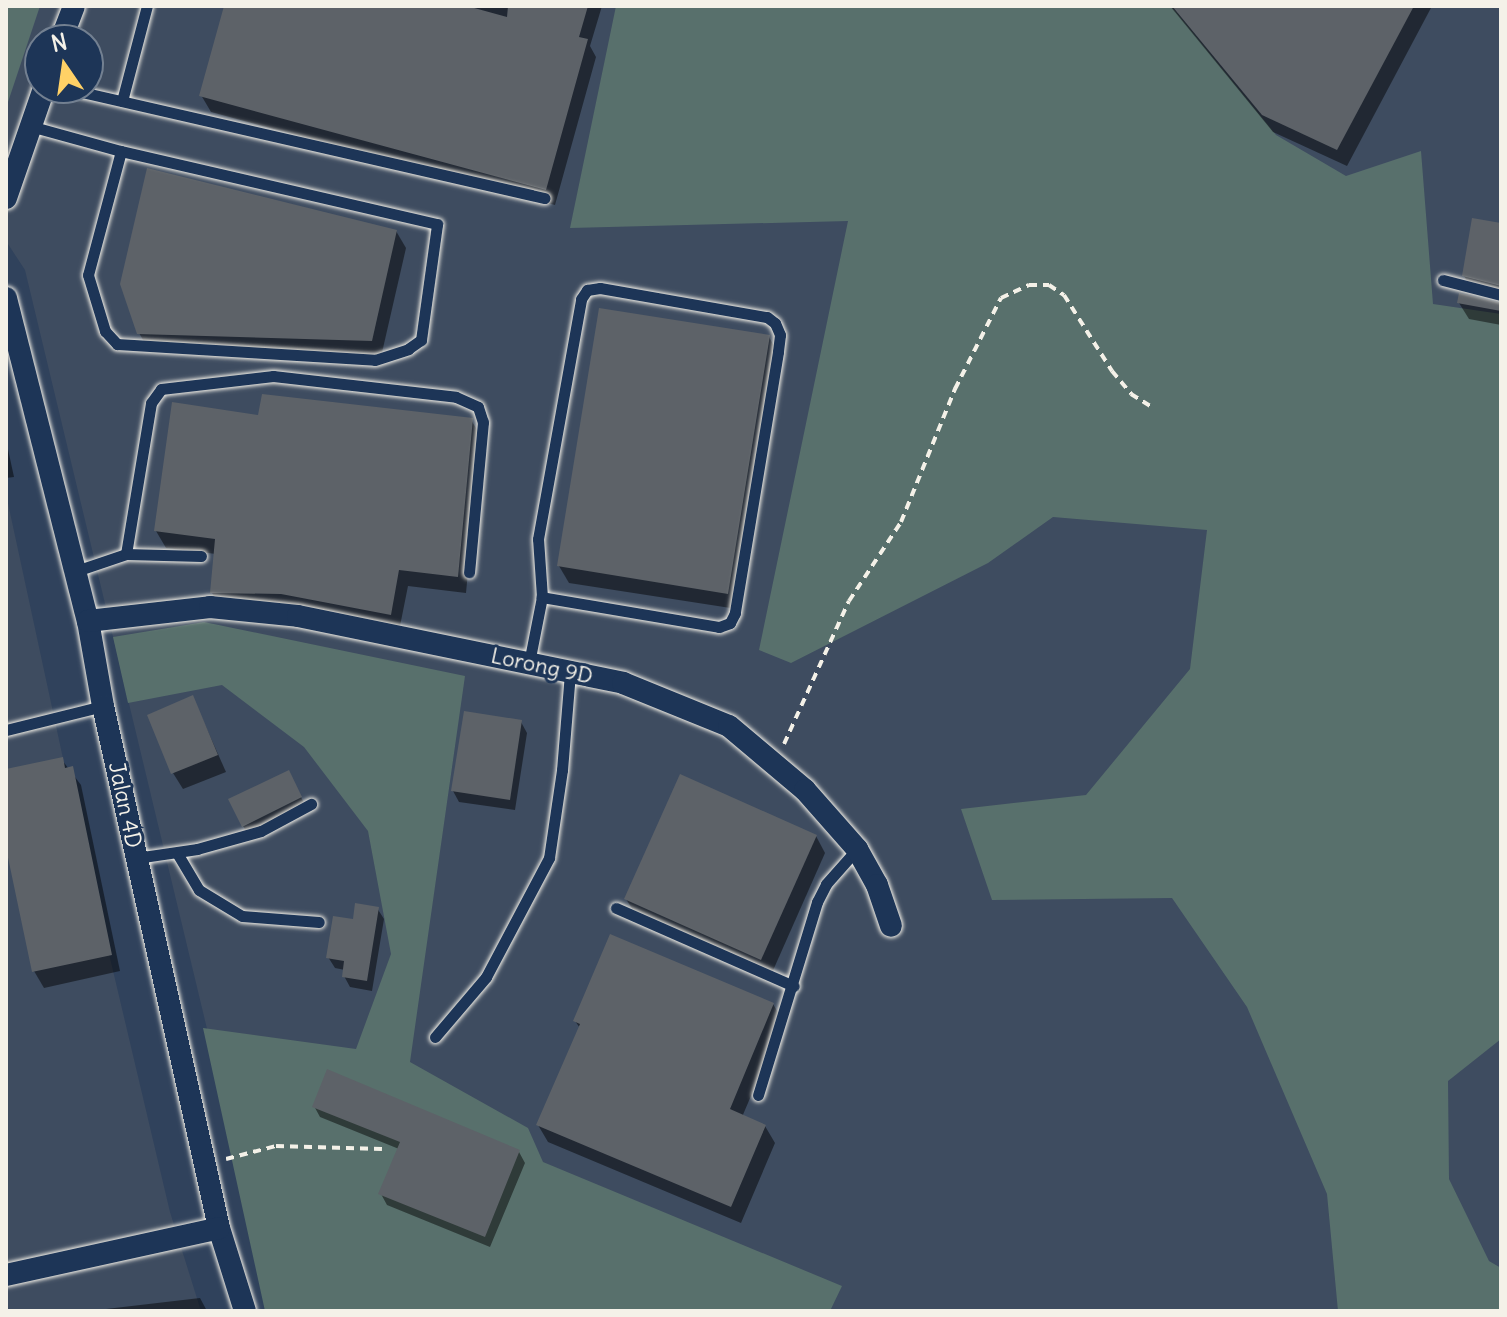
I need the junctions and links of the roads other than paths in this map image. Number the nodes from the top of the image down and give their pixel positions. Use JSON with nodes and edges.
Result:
{"nodes":[{"id":1,"x":147,"y":6,"type":"edge"},
{"id":2,"x":104,"y":97,"type":"edge"},
{"id":3,"x":122,"y":101,"type":"junction"},
{"id":4,"x":38,"y":104,"type":"edge"},
{"id":5,"x":30,"y":126,"type":"junction"},
{"id":6,"x":121,"y":151,"type":"junction"},
{"id":7,"x":6,"y":198,"type":"edge"},
{"id":8,"x":545,"y":198,"type":"dead end"},
{"id":9,"x":1443,"y":280,"type":"dead end"},
{"id":10,"x":1501,"y":295,"type":"edge"},
{"id":11,"x":6,"y":298,"type":"edge"},
{"id":12,"x":126,"y":554,"type":"junction"},
{"id":13,"x":201,"y":556,"type":"dead end"},
{"id":14,"x":76,"y":571,"type":"junction"},
{"id":15,"x":469,"y":572,"type":"dead end"},
{"id":16,"x":542,"y":597,"type":"junction"},
{"id":17,"x":88,"y":621,"type":"junction"},
{"id":18,"x":529,"y":663,"type":"junction"},
{"id":19,"x":570,"y":672,"type":"junction"},
{"id":20,"x":103,"y":706,"type":"junction"},
{"id":21,"x":6,"y":730,"type":"edge"},
{"id":22,"x":311,"y":804,"type":"dead end"},
{"id":23,"x":857,"y":849,"type":"junction"},
{"id":24,"x":177,"y":853,"type":"junction"},
{"id":25,"x":136,"y":858,"type":"junction"},
{"id":26,"x":616,"y":908,"type":"dead end"},
{"id":27,"x":319,"y":922,"type":"dead end"},
{"id":28,"x":891,"y":926,"type":"dead end"},
{"id":29,"x":794,"y":986,"type":"junction"},
{"id":30,"x":435,"y":1037,"type":"dead end"},
{"id":31,"x":758,"y":1095,"type":"dead end"},
{"id":32,"x":219,"y":1228,"type":"junction"},
{"id":33,"x":6,"y":1275,"type":"edge"},
{"id":34,"x":245,"y":1311,"type":"edge"}],
"edges":[{"from":1,"to":3,"type":"lane"},
{"from":2,"to":3,"type":"lane"},
{"from":3,"to":8,"type":"lane"},
{"from":4,"to":5,"type":"street"},
{"from":5,"to":6,"type":"lane"},
{"from":5,"to":7,"type":"street"},
{"from":6,"to":6,"type":"lane"},
{"from":9,"to":10,"type":"lane"},
{"from":11,"to":14,"type":"street","name":"Jalan 4D"},
{"from":12,"to":13,"type":"lane"},
{"from":12,"to":14,"type":"lane"},
{"from":12,"to":15,"type":"lane"},
{"from":14,"to":17,"type":"street","name":"Jalan 4D"},
{"from":16,"to":16,"type":"lane"},
{"from":16,"to":18,"type":"lane"},
{"from":17,"to":18,"type":"street","name":"Lorong 9D"},
{"from":17,"to":20,"type":"street","name":"Jalan 4D"},
{"from":18,"to":19,"type":"street","name":"Lorong 9D"},
{"from":19,"to":23,"type":"street","name":"Lorong 9D"},
{"from":19,"to":30,"type":"lane"},
{"from":20,"to":21,"type":"lane"},
{"from":20,"to":25,"type":"street","name":"Jalan 4D"},
{"from":22,"to":24,"type":"lane"},
{"from":23,"to":28,"type":"street","name":"Lorong 9D"},
{"from":23,"to":29,"type":"lane"},
{"from":24,"to":25,"type":"lane"},
{"from":24,"to":27,"type":"lane"},
{"from":25,"to":32,"type":"street","name":"Jalan 4D"},
{"from":26,"to":29,"type":"lane"},
{"from":29,"to":31,"type":"lane"},
{"from":32,"to":33,"type":"street"},
{"from":32,"to":34,"type":"street","name":"Jalan 4D"}]}
